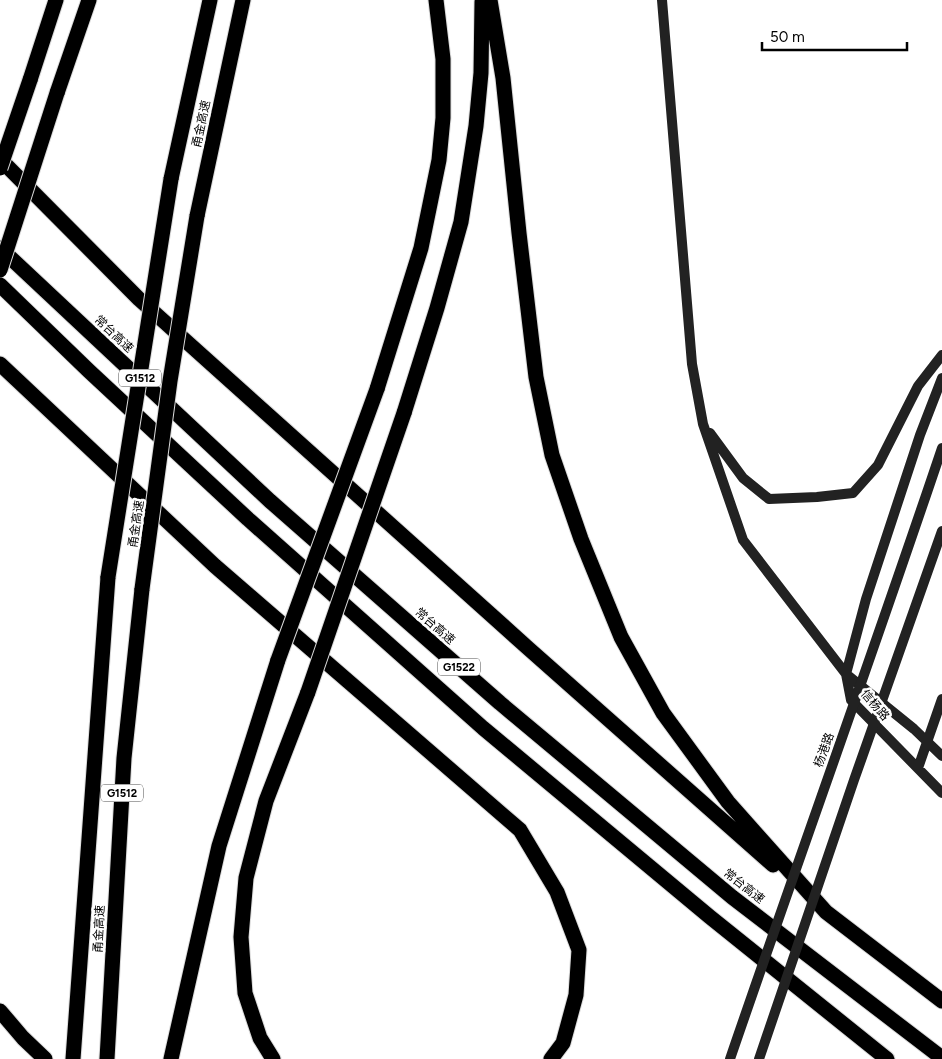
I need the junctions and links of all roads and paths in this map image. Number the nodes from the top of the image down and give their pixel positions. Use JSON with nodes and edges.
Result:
{"nodes":[{"id":1,"x":56,"y":0,"type":"edge"},
{"id":2,"x":89,"y":0,"type":"edge"},
{"id":3,"x":210,"y":0,"type":"edge"},
{"id":4,"x":244,"y":0,"type":"edge"},
{"id":5,"x":436,"y":0,"type":"edge"},
{"id":6,"x":482,"y":0,"type":"edge"},
{"id":7,"x":490,"y":0,"type":"edge"},
{"id":8,"x":662,"y":0,"type":"edge"},
{"id":9,"x":0,"y":159,"type":"edge"},
{"id":10,"x":0,"y":168,"type":"edge"},
{"id":11,"x":0,"y":248,"type":"edge"},
{"id":12,"x":0,"y":270,"type":"edge"},
{"id":13,"x":0,"y":285,"type":"edge"},
{"id":14,"x":942,"y":355,"type":"edge"},
{"id":15,"x":0,"y":364,"type":"edge"},
{"id":16,"x":942,"y":378,"type":"edge"},
{"id":17,"x":703,"y":424,"type":"junction"},
{"id":18,"x":942,"y":448,"type":"edge"},
{"id":19,"x":942,"y":531,"type":"edge"},
{"id":20,"x":846,"y":674,"type":"junction"},
{"id":21,"x":942,"y":699,"type":"edge"},
{"id":22,"x":927,"y":742,"type":"junction"},
{"id":23,"x":942,"y":756,"type":"edge"},
{"id":24,"x":918,"y":768,"type":"junction"},
{"id":25,"x":942,"y":793,"type":"edge"},
{"id":26,"x":826,"y":912,"type":"junction"},
{"id":27,"x":942,"y":1001,"type":"edge"},
{"id":28,"x":0,"y":1011,"type":"edge"},
{"id":29,"x":172,"y":1054,"type":"edge"},
{"id":30,"x":942,"y":1058,"type":"edge"},
{"id":31,"x":45,"y":1059,"type":"edge"},
{"id":32,"x":73,"y":1059,"type":"edge"},
{"id":33,"x":107,"y":1059,"type":"edge"},
{"id":34,"x":273,"y":1059,"type":"edge"},
{"id":35,"x":551,"y":1059,"type":"edge"},
{"id":36,"x":730,"y":1059,"type":"edge"},
{"id":37,"x":760,"y":1059,"type":"edge"},
{"id":38,"x":887,"y":1059,"type":"edge"}],
"edges":[{"from":1,"to":10,"type":"highway","bridge":true},
{"from":2,"to":12,"type":"highway","bridge":true},
{"from":3,"to":32,"type":"highway","name":"甬金高速","number":"G1512","bridge":true},
{"from":4,"to":33,"type":"highway","name":"甬金高速","number":"G1512","bridge":true},
{"from":5,"to":29,"type":"highway","bridge":true},
{"from":6,"to":34,"type":"highway","bridge":true},
{"from":7,"to":26,"type":"highway"},
{"from":8,"to":17,"type":"street"},
{"from":9,"to":26,"type":"highway"},
{"from":11,"to":30,"type":"highway","name":"常台高速","number":"G1522"},
{"from":13,"to":38,"type":"highway","number":"G1522"},
{"from":14,"to":17,"type":"street"},
{"from":15,"to":35,"type":"highway"},
{"from":16,"to":20,"type":"street"},
{"from":17,"to":20,"type":"street"},
{"from":18,"to":36,"type":"street","name":"杨港路","bridge":true},
{"from":19,"to":37,"type":"street","bridge":true},
{"from":20,"to":22,"type":"street","name":"信杨路"},
{"from":20,"to":24,"type":"street","name":"信杨路"},
{"from":21,"to":22,"type":"street"},
{"from":22,"to":23,"type":"street","name":"信杨路"},
{"from":22,"to":24,"type":"street"},
{"from":24,"to":25,"type":"street","name":"信杨路"},
{"from":26,"to":27,"type":"highway"},
{"from":28,"to":31,"type":"highway"}]}
